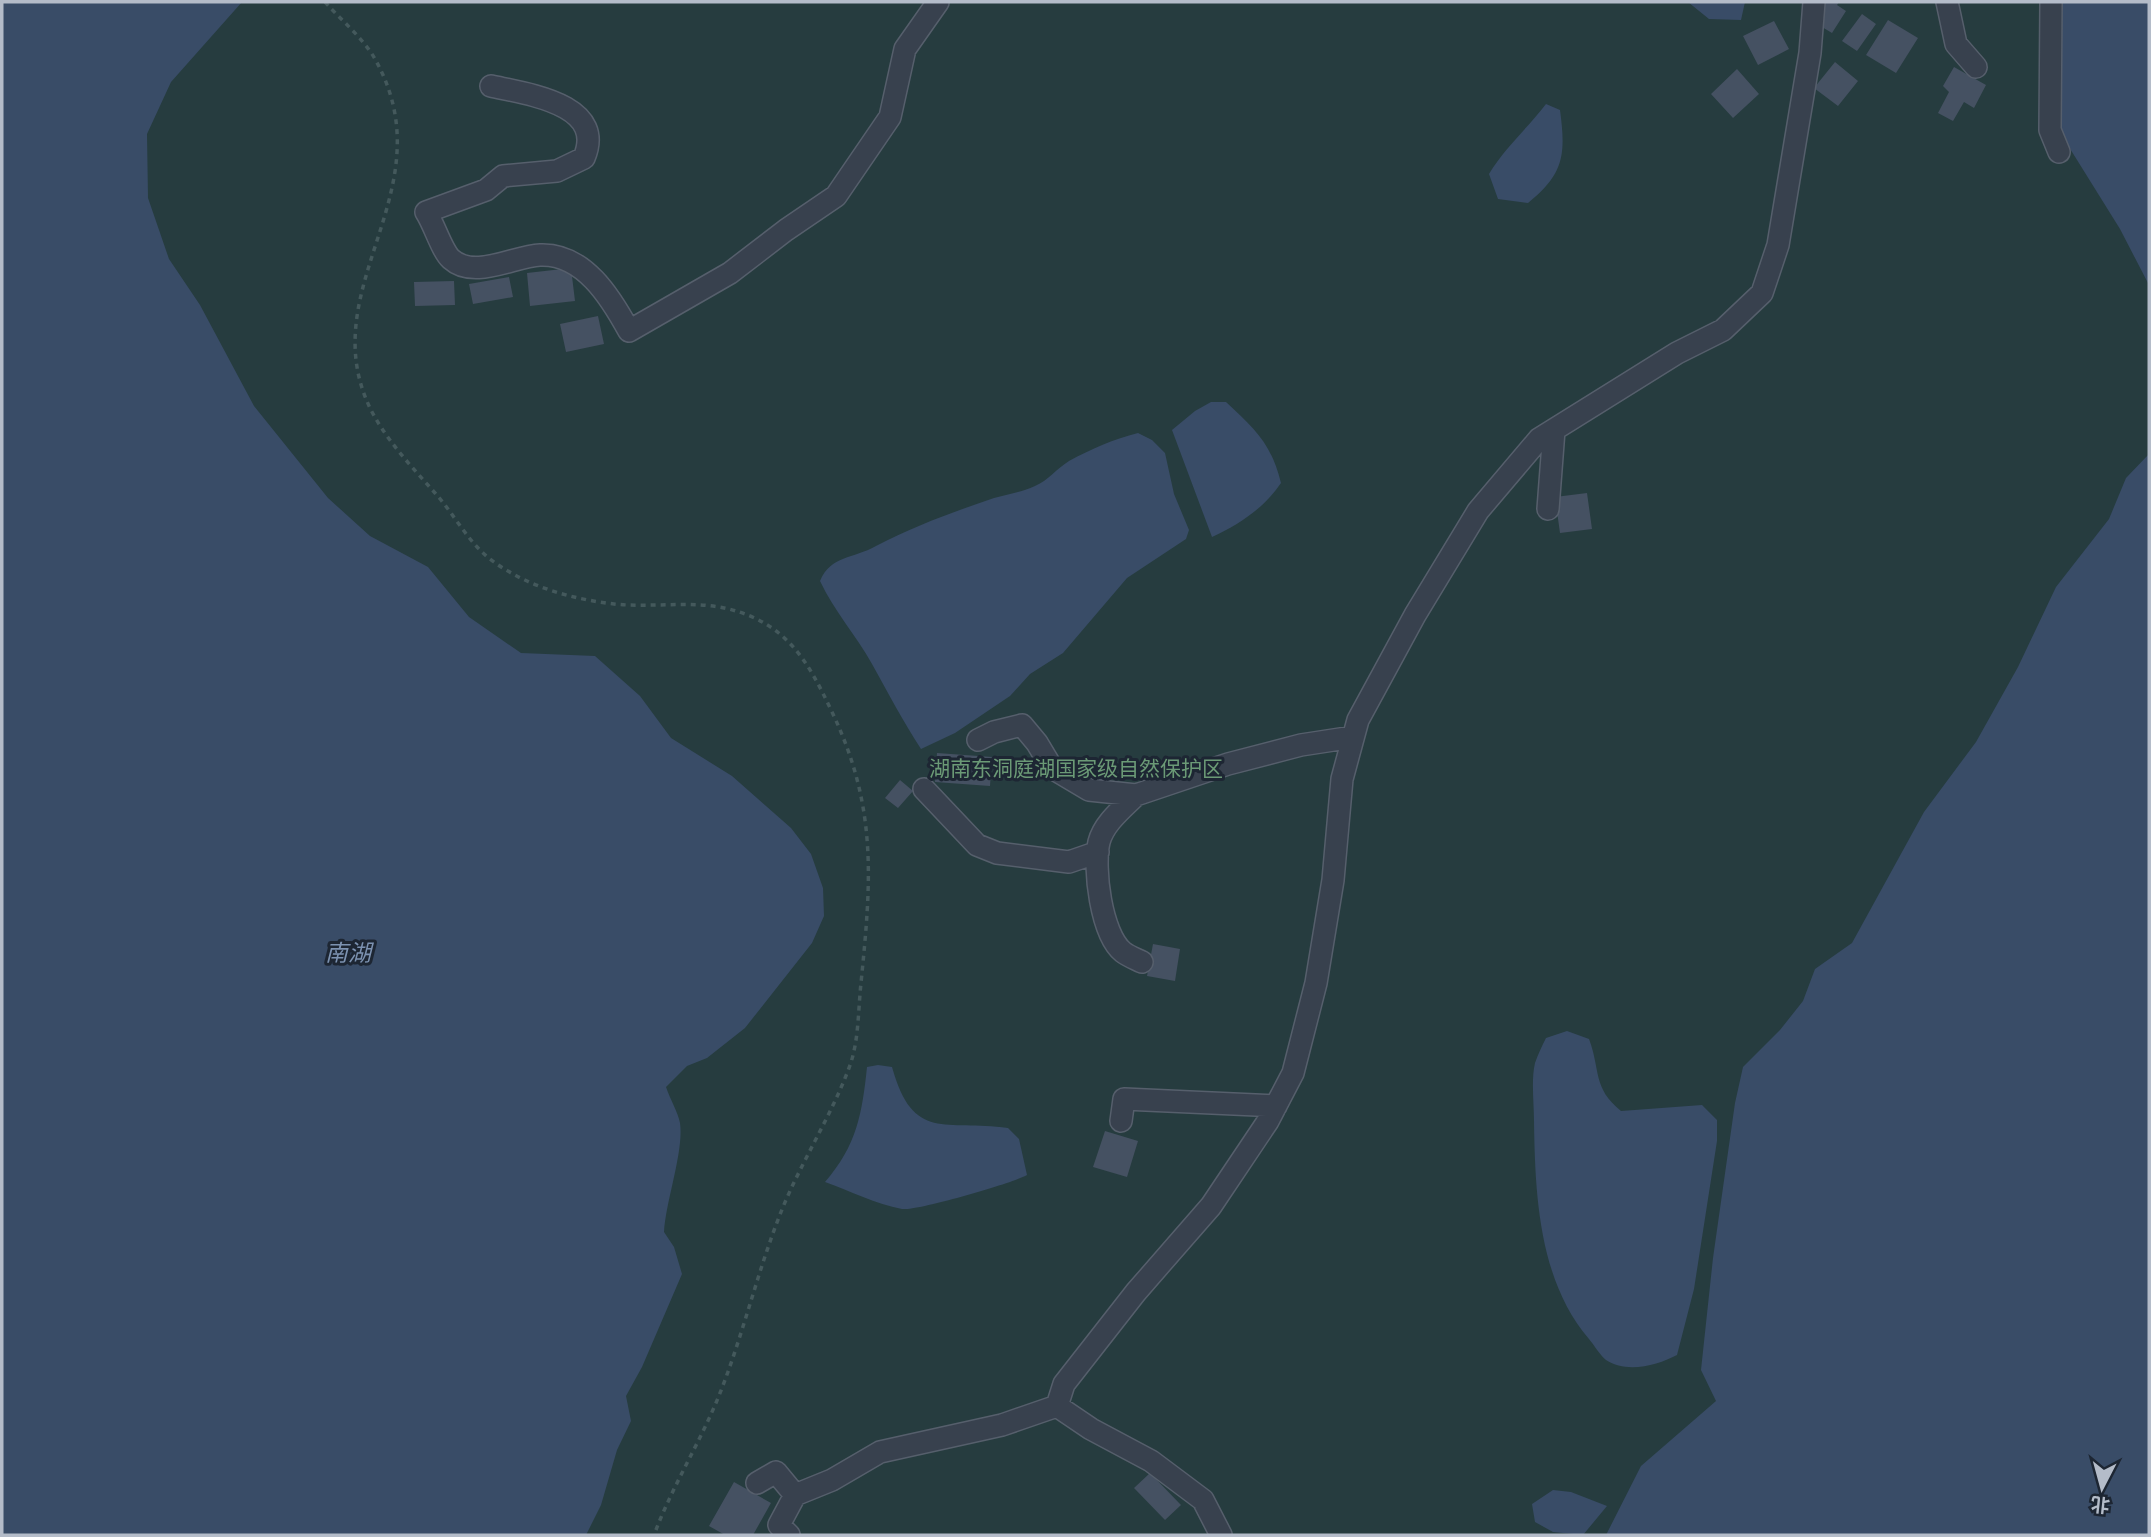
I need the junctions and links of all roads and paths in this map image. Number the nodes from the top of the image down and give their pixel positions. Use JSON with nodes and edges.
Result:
{"nodes":[{"id":1,"x":325,"y":2,"type":"edge"},
{"id":2,"x":938,"y":2,"type":"edge"},
{"id":3,"x":1814,"y":2,"type":"edge"},
{"id":4,"x":1947,"y":2,"type":"edge"},
{"id":5,"x":2052,"y":2,"type":"edge"},
{"id":6,"x":1976,"y":67,"type":"dead end"},
{"id":7,"x":491,"y":86,"type":"dead end"},
{"id":8,"x":2059,"y":152,"type":"dead end"},
{"id":9,"x":1554,"y":430,"type":"junction"},
{"id":10,"x":1548,"y":509,"type":"dead end"},
{"id":11,"x":1353,"y":737,"type":"junction"},
{"id":12,"x":978,"y":740,"type":"dead end"},
{"id":13,"x":924,"y":789,"type":"dead end"},
{"id":14,"x":1136,"y":795,"type":"junction"},
{"id":15,"x":1098,"y":852,"type":"junction"},
{"id":16,"x":1142,"y":962,"type":"dead end"},
{"id":17,"x":1276,"y":1107,"type":"junction"},
{"id":18,"x":1121,"y":1121,"type":"dead end"},
{"id":19,"x":1057,"y":1406,"type":"junction"},
{"id":20,"x":757,"y":1483,"type":"dead end"},
{"id":21,"x":795,"y":1494,"type":"junction"},
{"id":22,"x":654,"y":1535,"type":"edge"},
{"id":23,"x":789,"y":1535,"type":"edge"},
{"id":24,"x":1221,"y":1535,"type":"edge"}],
"edges":[{"from":1,"to":22,"type":"path"},
{"from":2,"to":7,"type":"street"},
{"from":3,"to":9,"type":"street"},
{"from":4,"to":6,"type":"street"},
{"from":5,"to":8,"type":"street"},
{"from":9,"to":10,"type":"street"},
{"from":9,"to":11,"type":"street"},
{"from":11,"to":14,"type":"street"},
{"from":11,"to":17,"type":"street"},
{"from":12,"to":14,"type":"street"},
{"from":13,"to":15,"type":"street"},
{"from":14,"to":15,"type":"street"},
{"from":15,"to":16,"type":"street"},
{"from":17,"to":18,"type":"street"},
{"from":17,"to":19,"type":"street"},
{"from":19,"to":21,"type":"street"},
{"from":19,"to":24,"type":"street"},
{"from":20,"to":21,"type":"street"},
{"from":21,"to":23,"type":"street"}]}
